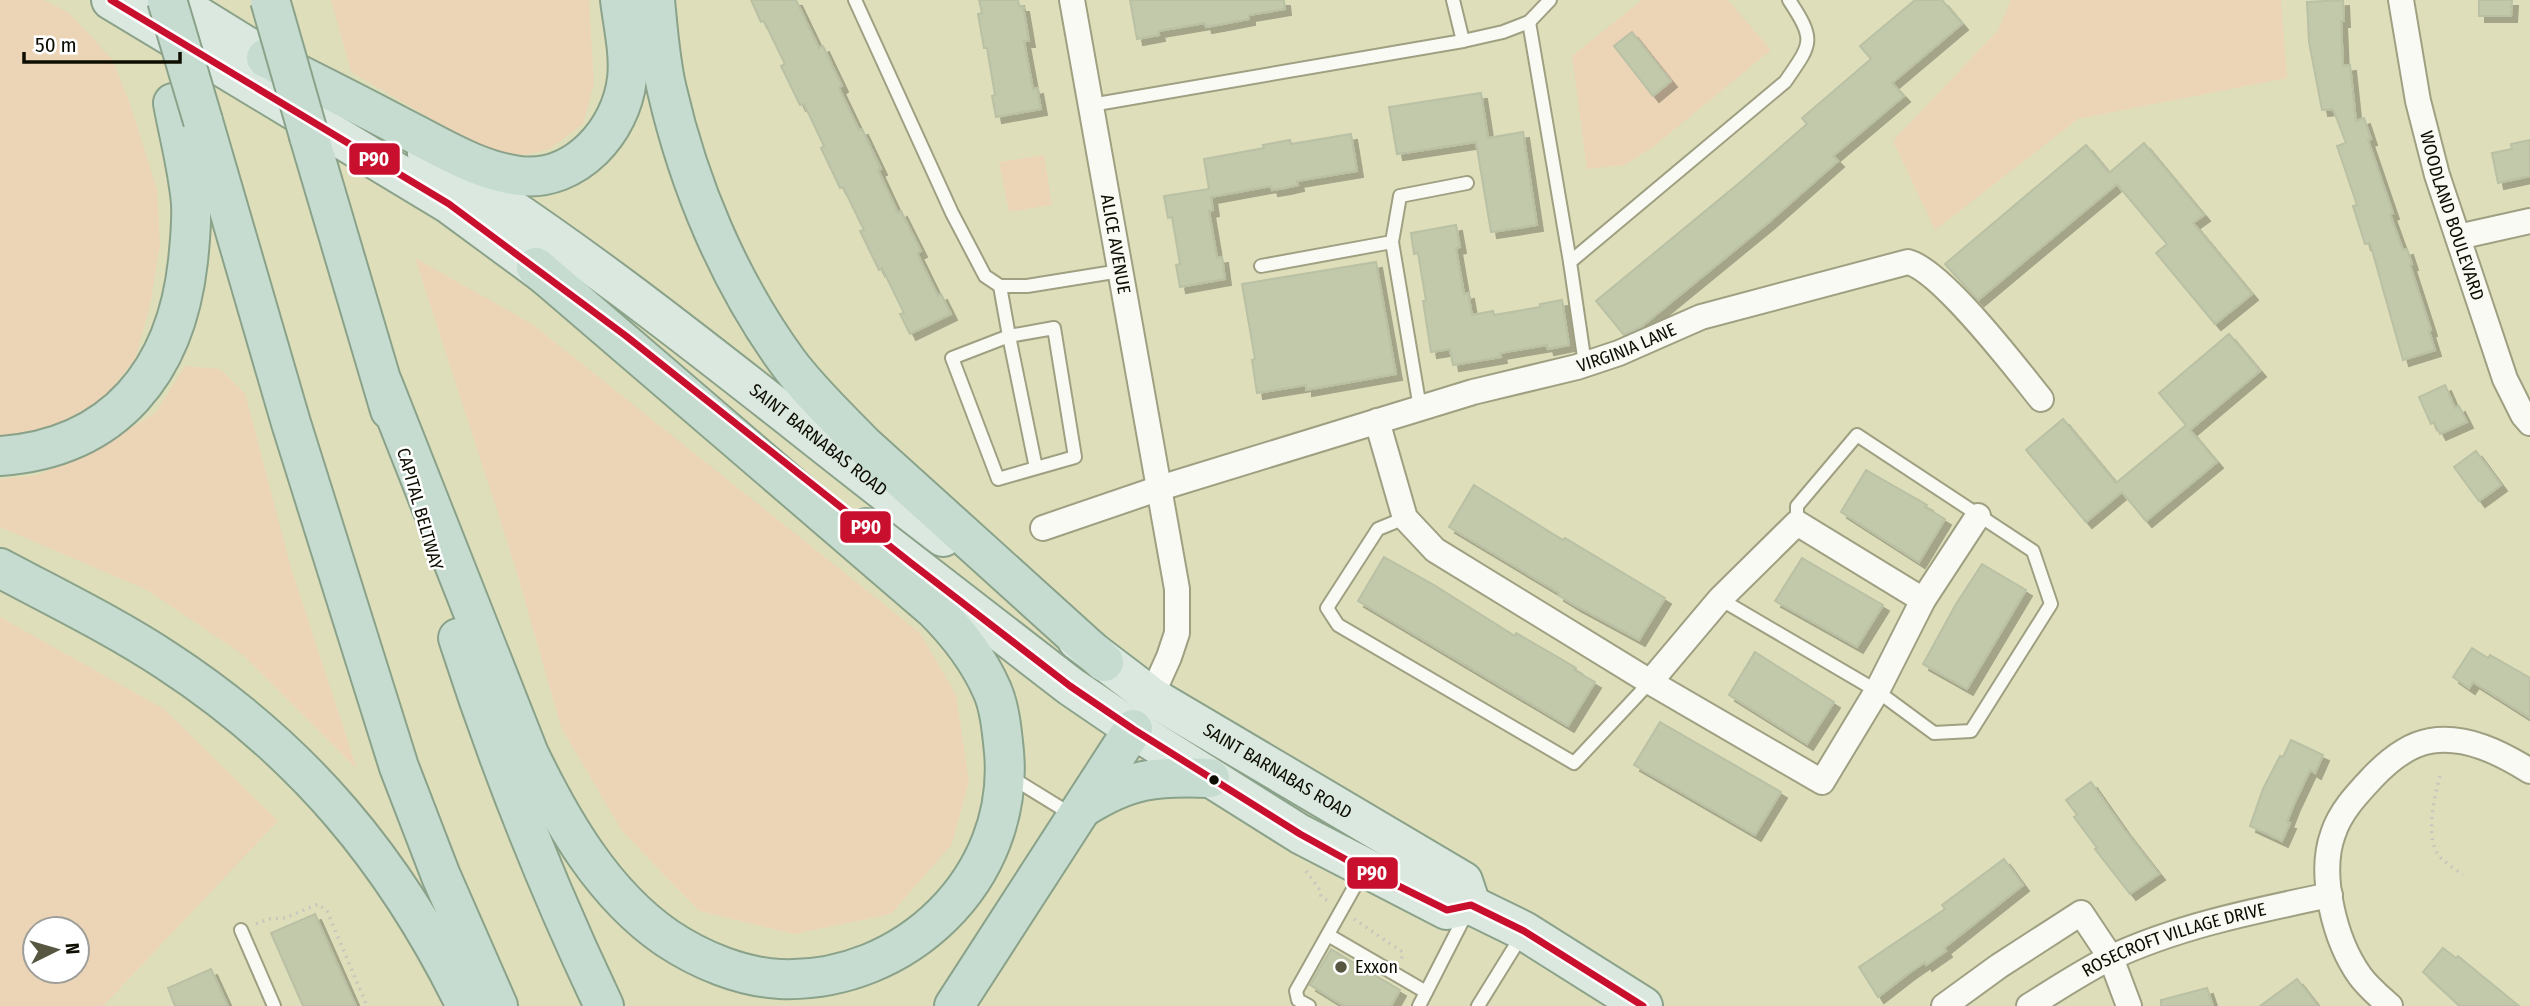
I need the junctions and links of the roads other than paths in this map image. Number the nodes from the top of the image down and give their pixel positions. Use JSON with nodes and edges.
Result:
{"nodes":[{"id":1,"x":111,"y":0,"type":"edge"},
{"id":2,"x":152,"y":0,"type":"edge"},
{"id":3,"x":167,"y":0,"type":"edge"},
{"id":4,"x":172,"y":0,"type":"edge"},
{"id":5,"x":270,"y":0,"type":"edge"},
{"id":6,"x":620,"y":0,"type":"edge"},
{"id":7,"x":655,"y":0,"type":"edge"},
{"id":8,"x":855,"y":0,"type":"edge"},
{"id":9,"x":1072,"y":0,"type":"edge"},
{"id":10,"x":1453,"y":0,"type":"edge"},
{"id":11,"x":1550,"y":0,"type":"edge"},
{"id":12,"x":1789,"y":0,"type":"edge"},
{"id":13,"x":2401,"y":0,"type":"edge"},
{"id":14,"x":1529,"y":22,"type":"junction"},
{"id":15,"x":1463,"y":41,"type":"junction"},
{"id":16,"x":281,"y":66,"type":"junction"},
{"id":17,"x":1091,"y":105,"type":"junction"},
{"id":18,"x":188,"y":112,"type":"junction"},
{"id":19,"x":1466,"y":183,"type":"dead end"},
{"id":20,"x":2530,"y":222,"type":"edge"},
{"id":21,"x":2458,"y":237,"type":"junction"},
{"id":22,"x":1392,"y":242,"type":"junction"},
{"id":23,"x":1570,"y":262,"type":"junction"},
{"id":24,"x":1261,"y":266,"type":"dead end"},
{"id":25,"x":536,"y":267,"type":"junction"},
{"id":26,"x":1120,"y":271,"type":"junction"},
{"id":27,"x":1000,"y":286,"type":"junction"},
{"id":28,"x":1009,"y":336,"type":"junction"},
{"id":29,"x":1585,"y":364,"type":"junction"},
{"id":30,"x":383,"y":384,"type":"junction"},
{"id":31,"x":2041,"y":399,"type":"dead end"},
{"id":32,"x":1420,"y":408,"type":"junction"},
{"id":33,"x":1377,"y":421,"type":"junction"},
{"id":34,"x":2530,"y":423,"type":"edge"},
{"id":35,"x":0,"y":456,"type":"edge"},
{"id":36,"x":1036,"y":468,"type":"junction"},
{"id":37,"x":1160,"y":488,"type":"junction"},
{"id":38,"x":1978,"y":516,"type":"junction"},
{"id":39,"x":1405,"y":518,"type":"junction"},
{"id":40,"x":1797,"y":523,"type":"junction"},
{"id":41,"x":1043,"y":528,"type":"dead end"},
{"id":42,"x":0,"y":568,"type":"edge"},
{"id":43,"x":1720,"y":599,"type":"junction"},
{"id":44,"x":1923,"y":600,"type":"junction"},
{"id":45,"x":1104,"y":662,"type":"junction"},
{"id":46,"x":1650,"y":682,"type":"junction"},
{"id":47,"x":1877,"y":691,"type":"junction"},
{"id":48,"x":1152,"y":696,"type":"junction"},
{"id":49,"x":1133,"y":729,"type":"junction"},
{"id":50,"x":2530,"y":771,"type":"edge"},
{"id":51,"x":1006,"y":774,"type":"junction"},
{"id":52,"x":1210,"y":778,"type":"junction"},
{"id":53,"x":1077,"y":813,"type":"junction"},
{"id":54,"x":1365,"y":869,"type":"junction"},
{"id":55,"x":2330,"y":895,"type":"junction"},
{"id":56,"x":1471,"y":905,"type":"junction"},
{"id":57,"x":241,"y":930,"type":"road end"},
{"id":58,"x":1524,"y":931,"type":"junction"},
{"id":59,"x":1328,"y":935,"type":"junction"},
{"id":60,"x":2111,"y":958,"type":"junction"},
{"id":61,"x":1426,"y":992,"type":"junction"},
{"id":62,"x":1621,"y":997,"type":"edge"},
{"id":63,"x":274,"y":1006,"type":"edge"},
{"id":64,"x":466,"y":1006,"type":"edge"},
{"id":65,"x":498,"y":1006,"type":"edge"},
{"id":66,"x":604,"y":1006,"type":"edge"},
{"id":67,"x":954,"y":1006,"type":"edge"},
{"id":68,"x":1309,"y":1006,"type":"edge"},
{"id":69,"x":1419,"y":1006,"type":"edge"},
{"id":70,"x":1478,"y":1006,"type":"edge"},
{"id":71,"x":1944,"y":1006,"type":"edge"},
{"id":72,"x":2029,"y":1006,"type":"edge"},
{"id":73,"x":2129,"y":1006,"type":"edge"},
{"id":74,"x":2390,"y":1006,"type":"edge"}],
"edges":[{"from":1,"to":25,"type":"main road"},
{"from":2,"to":18,"type":"highway"},
{"from":3,"to":18,"type":"highway","bridge":true},
{"from":4,"to":16,"type":"main road","name":"SAINT BARNABAS ROAD"},
{"from":5,"to":30,"type":"highway","name":"CAPITAL BELTWAY","bridge":true},
{"from":6,"to":16,"type":"highway"},
{"from":7,"to":45,"type":"highway"},
{"from":8,"to":27,"type":"lane"},
{"from":9,"to":17,"type":"street","name":"ALICE AVENUE"},
{"from":10,"to":15,"type":"lane"},
{"from":11,"to":14,"type":"lane"},
{"from":12,"to":23,"type":"lane"},
{"from":13,"to":21,"type":"street","name":"WOODLAND BOULEVARD"},
{"from":14,"to":15,"type":"lane"},
{"from":14,"to":23,"type":"lane"},
{"from":15,"to":17,"type":"lane"},
{"from":16,"to":45,"type":"main road","name":"SAINT BARNABAS ROAD"},
{"from":17,"to":26,"type":"street","name":"ALICE AVENUE"},
{"from":18,"to":35,"type":"highway"},
{"from":18,"to":65,"type":"highway"},
{"from":19,"to":22,"type":"lane"},
{"from":20,"to":21,"type":"street"},
{"from":21,"to":34,"type":"street","name":"WOODLAND BOULEVARD"},
{"from":22,"to":24,"type":"lane"},
{"from":22,"to":32,"type":"lane"},
{"from":23,"to":29,"type":"lane"},
{"from":25,"to":49,"type":"main road"},
{"from":25,"to":51,"type":"highway"},
{"from":26,"to":27,"type":"lane"},
{"from":26,"to":37,"type":"street","name":"ALICE AVENUE"},
{"from":27,"to":28,"type":"lane"},
{"from":28,"to":36,"type":"lane"},
{"from":28,"to":36,"type":"lane"},
{"from":28,"to":36,"type":"lane"},
{"from":29,"to":31,"type":"street","name":"VIRGINIA LANE"},
{"from":29,"to":32,"type":"street","name":"VIRGINIA LANE"},
{"from":30,"to":51,"type":"highway"},
{"from":30,"to":66,"type":"highway","name":"CAPITAL BELTWAY"},
{"from":32,"to":33,"type":"street","name":"VIRGINIA LANE"},
{"from":33,"to":37,"type":"street","name":"VIRGINIA LANE"},
{"from":33,"to":39,"type":"street"},
{"from":37,"to":41,"type":"street","name":"VIRGINIA LANE"},
{"from":37,"to":48,"type":"street"},
{"from":38,"to":40,"type":"lane"},
{"from":38,"to":44,"type":"street"},
{"from":38,"to":47,"type":"lane"},
{"from":39,"to":46,"type":"street"},
{"from":39,"to":46,"type":"lane"},
{"from":40,"to":43,"type":"street"},
{"from":40,"to":44,"type":"street"},
{"from":42,"to":64,"type":"highway"},
{"from":43,"to":46,"type":"street"},
{"from":43,"to":47,"type":"lane"},
{"from":44,"to":47,"type":"street"},
{"from":45,"to":48,"type":"main road","name":"SAINT BARNABAS ROAD"},
{"from":46,"to":47,"type":"street"},
{"from":48,"to":49,"type":"street"},
{"from":48,"to":56,"type":"main road","name":"SAINT BARNABAS ROAD"},
{"from":49,"to":52,"type":"main road"},
{"from":49,"to":53,"type":"highway"},
{"from":50,"to":55,"type":"street"},
{"from":51,"to":53,"type":"lane"},
{"from":52,"to":53,"type":"highway"},
{"from":52,"to":54,"type":"main road"},
{"from":53,"to":67,"type":"highway"},
{"from":54,"to":56,"type":"main road"},
{"from":54,"to":59,"type":"lane"},
{"from":55,"to":60,"type":"street","name":"ROSECROFT VILLAGE DRIVE"},
{"from":55,"to":74,"type":"street"},
{"from":56,"to":58,"type":"main road"},
{"from":56,"to":61,"type":"lane"},
{"from":57,"to":63,"type":"lane"},
{"from":58,"to":62,"type":"main road"},
{"from":58,"to":70,"type":"lane"},
{"from":59,"to":61,"type":"lane"},
{"from":59,"to":68,"type":"lane"},
{"from":60,"to":71,"type":"street"},
{"from":60,"to":72,"type":"street","name":"ROSECROFT VILLAGE DRIVE"},
{"from":60,"to":73,"type":"street"},
{"from":61,"to":69,"type":"lane"}]}
